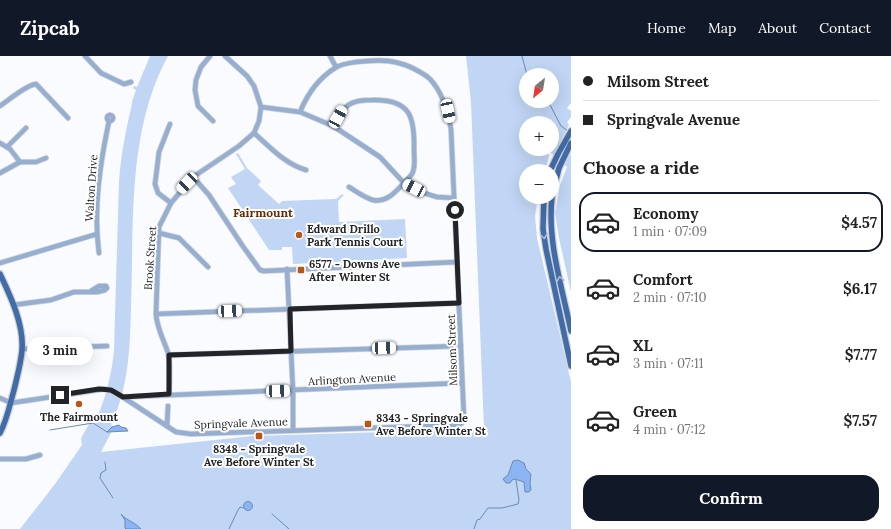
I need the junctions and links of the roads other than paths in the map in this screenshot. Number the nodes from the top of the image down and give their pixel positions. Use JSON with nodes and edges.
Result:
{"nodes":[{"id":1,"x":85,"y":56,"type":"edge"},
{"id":2,"x":210,"y":56,"type":"edge"},
{"id":3,"x":225,"y":56,"type":"edge"},
{"id":4,"x":330,"y":56,"type":"edge"},
{"id":5,"x":374,"y":58,"type":"edge"},
{"id":6,"x":336,"y":67,"type":"junction"},
{"id":7,"x":131,"y":82,"type":"dead end"},
{"id":8,"x":0,"y":106,"type":"edge"},
{"id":9,"x":261,"y":107,"type":"junction"},
{"id":10,"x":300,"y":112,"type":"junction"},
{"id":11,"x":68,"y":118,"type":"dead end"},
{"id":12,"x":109,"y":121,"type":"dead end"},
{"id":13,"x":213,"y":121,"type":"dead end"},
{"id":14,"x":170,"y":124,"type":"dead end"},
{"id":15,"x":333,"y":126,"type":"junction"},
{"id":16,"x":26,"y":128,"type":"dead end"},
{"id":17,"x":571,"y":131,"type":"edge"},
{"id":18,"x":254,"y":133,"type":"junction"},
{"id":19,"x":0,"y":143,"type":"edge"},
{"id":20,"x":571,"y":143,"type":"edge"},
{"id":21,"x":7,"y":147,"type":"junction"},
{"id":22,"x":46,"y":158,"type":"dead end"},
{"id":23,"x":20,"y":162,"type":"junction"},
{"id":24,"x":553,"y":164,"type":"edge"},
{"id":25,"x":559,"y":169,"type":"edge"},
{"id":26,"x":306,"y":170,"type":"dead end"},
{"id":27,"x":0,"y":173,"type":"edge"},
{"id":28,"x":193,"y":177,"type":"junction"},
{"id":29,"x":404,"y":183,"type":"junction"},
{"id":30,"x":349,"y":187,"type":"dead end"},
{"id":31,"x":454,"y":198,"type":"junction"},
{"id":32,"x":170,"y":203,"type":"junction"},
{"id":33,"x":544,"y":204,"type":"edge"},
{"id":34,"x":551,"y":204,"type":"edge"},
{"id":35,"x":159,"y":233,"type":"junction"},
{"id":36,"x":96,"y":234,"type":"junction"},
{"id":37,"x":99,"y":253,"type":"dead end"},
{"id":38,"x":0,"y":262,"type":"edge"},
{"id":39,"x":457,"y":262,"type":"junction"},
{"id":40,"x":208,"y":267,"type":"dead end"},
{"id":41,"x":287,"y":269,"type":"junction"},
{"id":42,"x":0,"y":274,"type":"edge"},
{"id":43,"x":91,"y":291,"type":"dead end"},
{"id":44,"x":459,"y":303,"type":"junction"},
{"id":45,"x":13,"y":305,"type":"junction"},
{"id":46,"x":290,"y":309,"type":"junction"},
{"id":47,"x":156,"y":314,"type":"junction"},
{"id":48,"x":571,"y":331,"type":"edge"},
{"id":49,"x":107,"y":346,"type":"dead end"},
{"id":50,"x":462,"y":346,"type":"junction"},
{"id":51,"x":22,"y":350,"type":"junction"},
{"id":52,"x":291,"y":351,"type":"junction"},
{"id":53,"x":169,"y":355,"type":"junction"},
{"id":54,"x":571,"y":366,"type":"edge"},
{"id":55,"x":462,"y":383,"type":"junction"},
{"id":56,"x":294,"y":391,"type":"junction"},
{"id":57,"x":169,"y":394,"type":"junction"},
{"id":58,"x":123,"y":397,"type":"junction"},
{"id":59,"x":0,"y":398,"type":"edge"},
{"id":60,"x":11,"y":403,"type":"junction"},
{"id":61,"x":168,"y":406,"type":"dead end"},
{"id":62,"x":462,"y":423,"type":"joint"},
{"id":63,"x":167,"y":426,"type":"junction"},
{"id":64,"x":294,"y":430,"type":"junction"},
{"id":65,"x":0,"y":433,"type":"edge"},
{"id":66,"x":40,"y":455,"type":"dead end"},
{"id":67,"x":0,"y":459,"type":"edge"}],
"edges":[{"from":1,"to":7,"type":"street"},
{"from":2,"to":13,"type":"street"},
{"from":3,"to":9,"type":"street"},
{"from":4,"to":6,"type":"street"},
{"from":5,"to":6,"type":"street","name":"Milsom Street"},
{"from":5,"to":31,"type":"street","name":"Milsom Street"},
{"from":6,"to":10,"type":"street","name":"Milsom Street"},
{"from":8,"to":11,"type":"street"},
{"from":9,"to":10,"type":"street"},
{"from":9,"to":18,"type":"street"},
{"from":10,"to":15,"type":"street"},
{"from":12,"to":36,"type":"street","name":"Walton Drive"},
{"from":14,"to":32,"type":"street"},
{"from":15,"to":29,"type":"street"},
{"from":15,"to":29,"type":"street"},
{"from":16,"to":21,"type":"street"},
{"from":17,"to":24,"type":"main road"},
{"from":18,"to":26,"type":"street"},
{"from":18,"to":28,"type":"street","name":"Brook Street"},
{"from":19,"to":21,"type":"street"},
{"from":20,"to":25,"type":"main road"},
{"from":21,"to":23,"type":"street"},
{"from":22,"to":23,"type":"street"},
{"from":23,"to":27,"type":"street"},
{"from":28,"to":32,"type":"street","name":"Brook Street"},
{"from":28,"to":41,"type":"street"},
{"from":29,"to":30,"type":"street"},
{"from":29,"to":31,"type":"street"},
{"from":31,"to":39,"type":"street","name":"Milsom Street"},
{"from":32,"to":35,"type":"street","name":"Brook Street"},
{"from":33,"to":54,"type":"main road","one_way":true},
{"from":48,"to":34,"type":"main road","one_way":true},
{"from":35,"to":40,"type":"street"},
{"from":35,"to":47,"type":"street","name":"Brook Street"},
{"from":36,"to":37,"type":"street","name":"Walton Drive"},
{"from":36,"to":38,"type":"street","name":"Walton Drive"},
{"from":39,"to":41,"type":"street"},
{"from":39,"to":44,"type":"street","name":"Milsom Street"},
{"from":41,"to":46,"type":"street"},
{"from":42,"to":45,"type":"main road"},
{"from":43,"to":45,"type":"street"},
{"from":44,"to":46,"type":"street"},
{"from":44,"to":50,"type":"street","name":"Milsom Street"},
{"from":45,"to":51,"type":"main road"},
{"from":46,"to":47,"type":"street"},
{"from":46,"to":52,"type":"street"},
{"from":47,"to":53,"type":"street","name":"Brook Street"},
{"from":49,"to":51,"type":"street"},
{"from":50,"to":52,"type":"street"},
{"from":50,"to":55,"type":"street","name":"Milsom Street"},
{"from":51,"to":60,"type":"main road"},
{"from":52,"to":53,"type":"street"},
{"from":52,"to":56,"type":"street"},
{"from":53,"to":57,"type":"street","name":"Brook Street"},
{"from":55,"to":56,"type":"street","name":"Arlington Avenue"},
{"from":55,"to":62,"type":"street","name":"Milsom Street"},
{"from":56,"to":57,"type":"street","name":"Arlington Avenue"},
{"from":56,"to":64,"type":"street"},
{"from":57,"to":58,"type":"street","name":"Arlington Avenue"},
{"from":58,"to":60,"type":"street","name":"Springvale Avenue"},
{"from":58,"to":63,"type":"street","name":"Springvale Avenue"},
{"from":59,"to":60,"type":"street"},
{"from":60,"to":65,"type":"main road"},
{"from":61,"to":63,"type":"street"},
{"from":62,"to":64,"type":"street","name":"Springvale Avenue"},
{"from":63,"to":64,"type":"street","name":"Springvale Avenue"},
{"from":66,"to":67,"type":"street"}]}
